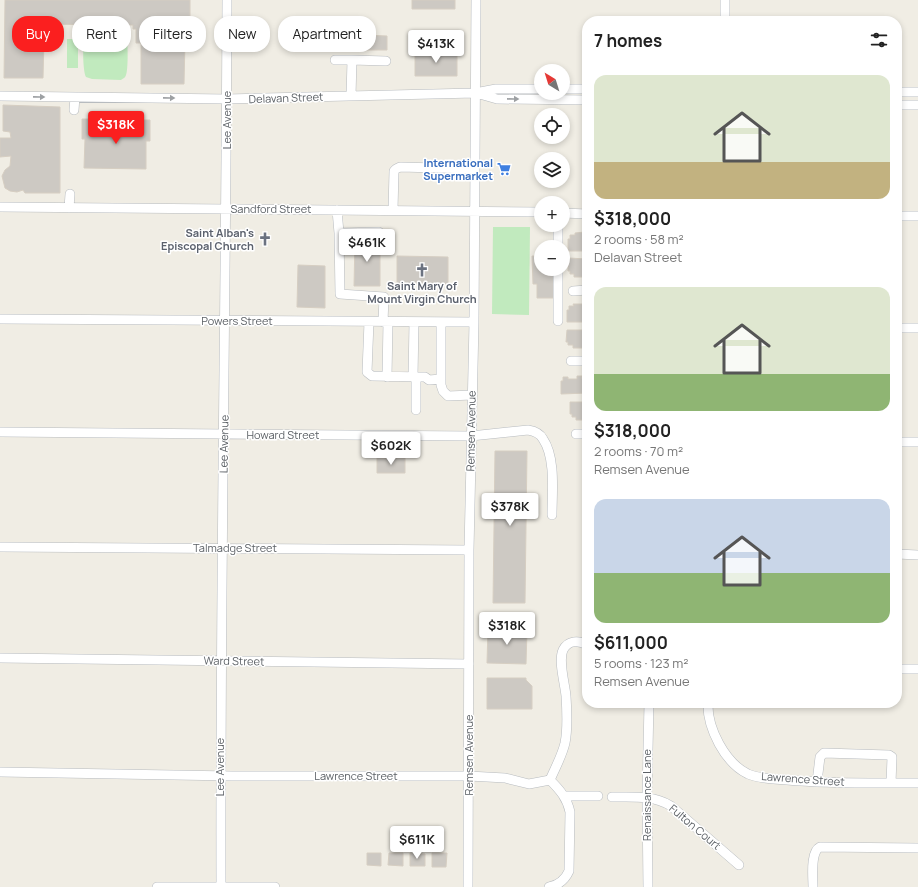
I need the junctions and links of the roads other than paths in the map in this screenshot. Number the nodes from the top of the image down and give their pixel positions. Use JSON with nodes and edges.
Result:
{"nodes":[{"id":1,"x":227,"y":0,"type":"edge"},
{"id":2,"x":476,"y":0,"type":"edge"},
{"id":3,"x":725,"y":0,"type":"edge"},
{"id":4,"x":725,"y":16,"type":"edge"},
{"id":5,"x":335,"y":60,"type":"dead end"},
{"id":6,"x":352,"y":60,"type":"junction"},
{"id":7,"x":386,"y":61,"type":"dead end"},
{"id":8,"x":534,"y":89,"type":"edge"},
{"id":9,"x":570,"y":89,"type":"edge"},
{"id":10,"x":582,"y":89,"type":"edge"},
{"id":11,"x":902,"y":92,"type":"edge"},
{"id":12,"x":918,"y":92,"type":"edge"},
{"id":13,"x":475,"y":93,"type":"junction"},
{"id":14,"x":0,"y":96,"type":"edge"},
{"id":15,"x":351,"y":96,"type":"junction"},
{"id":16,"x":75,"y":97,"type":"junction"},
{"id":17,"x":227,"y":99,"type":"junction"},
{"id":18,"x":582,"y":100,"type":"edge"},
{"id":19,"x":902,"y":105,"type":"edge"},
{"id":20,"x":918,"y":105,"type":"edge"},
{"id":21,"x":74,"y":110,"type":"dead end"},
{"id":22,"x":474,"y":169,"type":"junction"},
{"id":23,"x":70,"y":194,"type":"dead end"},
{"id":24,"x":0,"y":207,"type":"edge"},
{"id":25,"x":70,"y":208,"type":"junction"},
{"id":26,"x":226,"y":209,"type":"junction"},
{"id":27,"x":337,"y":210,"type":"junction"},
{"id":28,"x":393,"y":210,"type":"junction"},
{"id":29,"x":474,"y":211,"type":"junction"},
{"id":30,"x":534,"y":212,"type":"edge"},
{"id":31,"x":570,"y":213,"type":"edge"},
{"id":32,"x":582,"y":214,"type":"edge"},
{"id":33,"x":902,"y":216,"type":"edge"},
{"id":34,"x":918,"y":216,"type":"edge"},
{"id":35,"x":379,"y":232,"type":"dead end"},
{"id":36,"x":339,"y":233,"type":"junction"},
{"id":37,"x":558,"y":276,"type":"edge"},
{"id":38,"x":582,"y":290,"type":"edge"},
{"id":39,"x":573,"y":291,"type":"dead end"},
{"id":40,"x":0,"y":319,"type":"edge"},
{"id":41,"x":224,"y":320,"type":"junction"},
{"id":42,"x":558,"y":321,"type":"dead end"},
{"id":43,"x":369,"y":322,"type":"junction"},
{"id":44,"x":385,"y":322,"type":"junction"},
{"id":45,"x":414,"y":322,"type":"junction"},
{"id":46,"x":441,"y":322,"type":"junction"},
{"id":47,"x":474,"y":322,"type":"junction"},
{"id":48,"x":902,"y":328,"type":"edge"},
{"id":49,"x":918,"y":328,"type":"edge"},
{"id":50,"x":570,"y":361,"type":"dead end"},
{"id":51,"x":582,"y":361,"type":"edge"},
{"id":52,"x":387,"y":377,"type":"junction"},
{"id":53,"x":415,"y":377,"type":"junction"},
{"id":54,"x":441,"y":380,"type":"junction"},
{"id":55,"x":472,"y":395,"type":"junction"},
{"id":56,"x":416,"y":410,"type":"dead end"},
{"id":57,"x":0,"y":432,"type":"edge"},
{"id":58,"x":576,"y":434,"type":"dead end"},
{"id":59,"x":582,"y":434,"type":"edge"},
{"id":60,"x":224,"y":435,"type":"junction"},
{"id":61,"x":471,"y":436,"type":"junction"},
{"id":62,"x":902,"y":442,"type":"edge"},
{"id":63,"x":918,"y":442,"type":"edge"},
{"id":64,"x":552,"y":515,"type":"dead end"},
{"id":65,"x":0,"y":547,"type":"edge"},
{"id":66,"x":221,"y":548,"type":"junction"},
{"id":67,"x":469,"y":550,"type":"junction"},
{"id":68,"x":902,"y":554,"type":"edge"},
{"id":69,"x":918,"y":555,"type":"edge"},
{"id":70,"x":582,"y":643,"type":"edge"},
{"id":71,"x":0,"y":658,"type":"edge"},
{"id":72,"x":222,"y":660,"type":"junction"},
{"id":73,"x":469,"y":664,"type":"junction"},
{"id":74,"x":902,"y":669,"type":"edge"},
{"id":75,"x":918,"y":670,"type":"edge"},
{"id":76,"x":648,"y":708,"type":"edge"},
{"id":77,"x":708,"y":708,"type":"edge"},
{"id":78,"x":0,"y":772,"type":"edge"},
{"id":79,"x":220,"y":776,"type":"junction"},
{"id":80,"x":468,"y":776,"type":"junction"},
{"id":81,"x":550,"y":780,"type":"junction"},
{"id":82,"x":817,"y":782,"type":"junction"},
{"id":83,"x":892,"y":783,"type":"junction"},
{"id":84,"x":918,"y":783,"type":"edge"},
{"id":85,"x":565,"y":796,"type":"junction"},
{"id":86,"x":598,"y":796,"type":"dead end"},
{"id":87,"x":612,"y":797,"type":"dead end"},
{"id":88,"x":647,"y":797,"type":"junction"},
{"id":89,"x":918,"y":848,"type":"edge"},
{"id":90,"x":739,"y":865,"type":"dead end"},
{"id":91,"x":157,"y":887,"type":"edge"},
{"id":92,"x":220,"y":887,"type":"edge"},
{"id":93,"x":275,"y":887,"type":"edge"},
{"id":94,"x":468,"y":887,"type":"edge"},
{"id":95,"x":549,"y":887,"type":"edge"},
{"id":96,"x":648,"y":887,"type":"edge"},
{"id":97,"x":813,"y":887,"type":"edge"}],
"edges":[{"from":1,"to":17,"type":"street","name":"Lee Avenue"},
{"from":2,"to":13,"type":"street","name":"Remsen Avenue"},
{"from":3,"to":4,"type":"street"},
{"from":5,"to":6,"type":"street"},
{"from":6,"to":7,"type":"street"},
{"from":6,"to":15,"type":"street"},
{"from":8,"to":13,"type":"street","name":"Delavan Street"},
{"from":9,"to":10,"type":"street"},
{"from":11,"to":12,"type":"street"},
{"from":13,"to":15,"type":"street","name":"Delavan Street"},
{"from":13,"to":18,"type":"street","name":"Delavan Street","one_way":true},
{"from":13,"to":22,"type":"street","name":"Remsen Avenue"},
{"from":14,"to":16,"type":"street","name":"Delavan Street","one_way":true},
{"from":15,"to":17,"type":"street","name":"Delavan Street"},
{"from":16,"to":17,"type":"street","name":"Delavan Street","one_way":true},
{"from":16,"to":21,"type":"street"},
{"from":17,"to":26,"type":"street","name":"Lee Avenue"},
{"from":19,"to":20,"type":"street"},
{"from":22,"to":28,"type":"street"},
{"from":22,"to":29,"type":"street","name":"Remsen Avenue"},
{"from":23,"to":25,"type":"street"},
{"from":24,"to":25,"type":"street","name":"Sandford Street"},
{"from":25,"to":26,"type":"street","name":"Sandford Street"},
{"from":26,"to":27,"type":"street","name":"Sandford Street"},
{"from":26,"to":41,"type":"street","name":"Lee Avenue"},
{"from":27,"to":28,"type":"street","name":"Sandford Street"},
{"from":27,"to":36,"type":"street"},
{"from":28,"to":29,"type":"street","name":"Sandford Street"},
{"from":29,"to":30,"type":"street","name":"Sandford Street"},
{"from":29,"to":47,"type":"street","name":"Remsen Avenue"},
{"from":31,"to":32,"type":"street"},
{"from":33,"to":34,"type":"street"},
{"from":35,"to":36,"type":"street"},
{"from":36,"to":44,"type":"street"},
{"from":37,"to":42,"type":"street"},
{"from":38,"to":39,"type":"street"},
{"from":40,"to":41,"type":"street","name":"Powers Street"},
{"from":41,"to":43,"type":"street","name":"Powers Street"},
{"from":41,"to":60,"type":"street","name":"Lee Avenue"},
{"from":43,"to":44,"type":"street","name":"Powers Street"},
{"from":43,"to":52,"type":"street"},
{"from":44,"to":45,"type":"street","name":"Powers Street"},
{"from":44,"to":52,"type":"street"},
{"from":45,"to":46,"type":"street","name":"Powers Street"},
{"from":45,"to":53,"type":"street"},
{"from":46,"to":47,"type":"street","name":"Powers Street"},
{"from":46,"to":54,"type":"street"},
{"from":47,"to":55,"type":"street","name":"Remsen Avenue"},
{"from":48,"to":49,"type":"street"},
{"from":50,"to":51,"type":"street"},
{"from":52,"to":53,"type":"street"},
{"from":53,"to":54,"type":"street"},
{"from":53,"to":56,"type":"street"},
{"from":54,"to":55,"type":"street"},
{"from":55,"to":61,"type":"street","name":"Remsen Avenue"},
{"from":57,"to":60,"type":"street","name":"Howard Street"},
{"from":58,"to":59,"type":"street"},
{"from":60,"to":61,"type":"street","name":"Howard Street"},
{"from":60,"to":66,"type":"street","name":"Lee Avenue"},
{"from":61,"to":64,"type":"street","name":"Howard Street"},
{"from":61,"to":67,"type":"street","name":"Remsen Avenue"},
{"from":62,"to":63,"type":"street"},
{"from":65,"to":66,"type":"street","name":"Talmadge Street"},
{"from":66,"to":67,"type":"street","name":"Talmadge Street"},
{"from":66,"to":72,"type":"street","name":"Lee Avenue"},
{"from":67,"to":73,"type":"street","name":"Remsen Avenue"},
{"from":68,"to":69,"type":"street"},
{"from":70,"to":81,"type":"street"},
{"from":71,"to":72,"type":"street","name":"Ward Street"},
{"from":72,"to":73,"type":"street","name":"Ward Street"},
{"from":72,"to":79,"type":"street","name":"Lee Avenue"},
{"from":73,"to":80,"type":"street","name":"Remsen Avenue"},
{"from":74,"to":75,"type":"street"},
{"from":76,"to":88,"type":"street","name":"Renaissance Lane"},
{"from":77,"to":82,"type":"street","name":"Lawrence Street"},
{"from":78,"to":79,"type":"street","name":"Lawrence Street"},
{"from":79,"to":80,"type":"street","name":"Lawrence Street"},
{"from":79,"to":92,"type":"street","name":"Lee Avenue"},
{"from":80,"to":81,"type":"street","name":"Lawrence Street"},
{"from":80,"to":94,"type":"street","name":"Remsen Avenue"},
{"from":81,"to":85,"type":"street"},
{"from":82,"to":83,"type":"street","name":"Lawrence Street"},
{"from":82,"to":83,"type":"street"},
{"from":83,"to":84,"type":"street","name":"Lawrence Street"},
{"from":85,"to":86,"type":"street"},
{"from":85,"to":95,"type":"street"},
{"from":87,"to":88,"type":"street","name":"Fulton Court"},
{"from":88,"to":90,"type":"street","name":"Fulton Court"},
{"from":88,"to":96,"type":"street","name":"Renaissance Lane"},
{"from":89,"to":97,"type":"street"},
{"from":91,"to":92,"type":"street"},
{"from":92,"to":93,"type":"street"}]}
